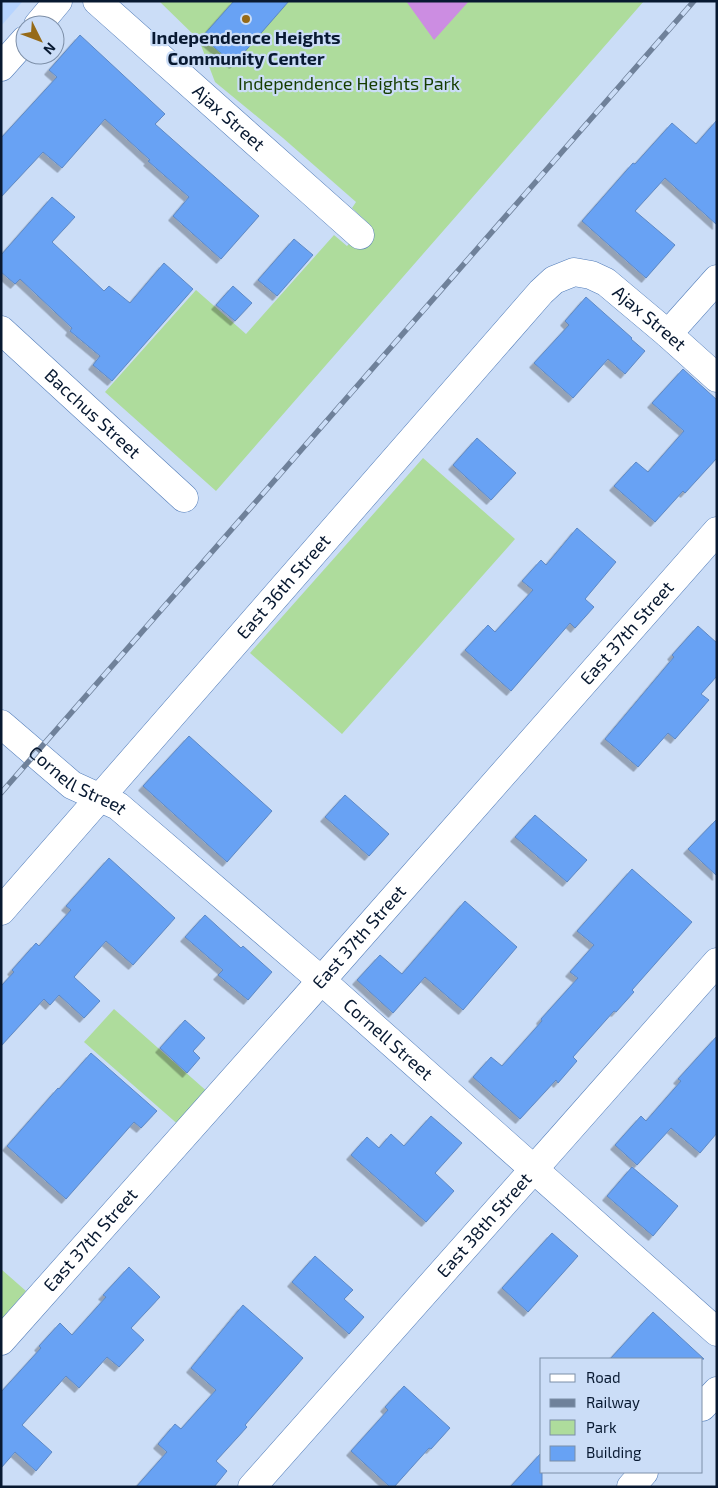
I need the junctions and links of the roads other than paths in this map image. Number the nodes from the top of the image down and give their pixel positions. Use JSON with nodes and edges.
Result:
{"nodes":[{"id":1,"x":58,"y":1,"type":"edge"},
{"id":2,"x":98,"y":1,"type":"edge"},
{"id":3,"x":46,"y":15,"type":"edge"},
{"id":4,"x":15,"y":51,"type":"edge"},
{"id":5,"x":1,"y":67,"type":"edge"},
{"id":6,"x":360,"y":234,"type":"dead end"},
{"id":7,"x":574,"y":272,"type":"joint"},
{"id":8,"x":717,"y":278,"type":"edge"},
{"id":9,"x":1,"y":330,"type":"edge"},
{"id":10,"x":668,"y":334,"type":"junction"},
{"id":11,"x":717,"y":378,"type":"edge"},
{"id":12,"x":184,"y":498,"type":"dead end"},
{"id":13,"x":717,"y":531,"type":"edge"},
{"id":14,"x":1,"y":724,"type":"edge"},
{"id":15,"x":100,"y":799,"type":"junction"},
{"id":16,"x":1,"y":911,"type":"edge"},
{"id":17,"x":717,"y":962,"type":"edge"},
{"id":18,"x":322,"y":981,"type":"junction"},
{"id":19,"x":533,"y":1170,"type":"junction"},
{"id":20,"x":717,"y":1332,"type":"edge"},
{"id":21,"x":1,"y":1341,"type":"edge"},
{"id":22,"x":717,"y":1390,"type":"edge"},
{"id":23,"x":703,"y":1406,"type":"edge"},
{"id":24,"x":643,"y":1473,"type":"edge"},
{"id":25,"x":252,"y":1487,"type":"edge"},
{"id":26,"x":631,"y":1487,"type":"edge"}],
"edges":[{"from":1,"to":3,"type":"street"},
{"from":2,"to":6,"type":"street","name":"Ajax Street"},
{"from":4,"to":5,"type":"street"},
{"from":7,"to":10,"type":"street","name":"Ajax Street"},
{"from":7,"to":15,"type":"street","name":"East 36th Street"},
{"from":8,"to":10,"type":"street"},
{"from":9,"to":12,"type":"street","name":"Bacchus Street"},
{"from":10,"to":11,"type":"street","name":"Ajax Street"},
{"from":13,"to":18,"type":"street","name":"East 37th Street"},
{"from":14,"to":15,"type":"street","name":"Cornell Street"},
{"from":15,"to":16,"type":"street","name":"East 36th Street"},
{"from":15,"to":18,"type":"street","name":"Cornell Street"},
{"from":17,"to":19,"type":"street","name":"East 38th Street"},
{"from":18,"to":19,"type":"street","name":"Cornell Street"},
{"from":18,"to":21,"type":"street","name":"East 37th Street"},
{"from":19,"to":20,"type":"street","name":"Cornell Street"},
{"from":19,"to":25,"type":"street","name":"East 38th Street"},
{"from":22,"to":23,"type":"street"},
{"from":24,"to":26,"type":"street"}]}
